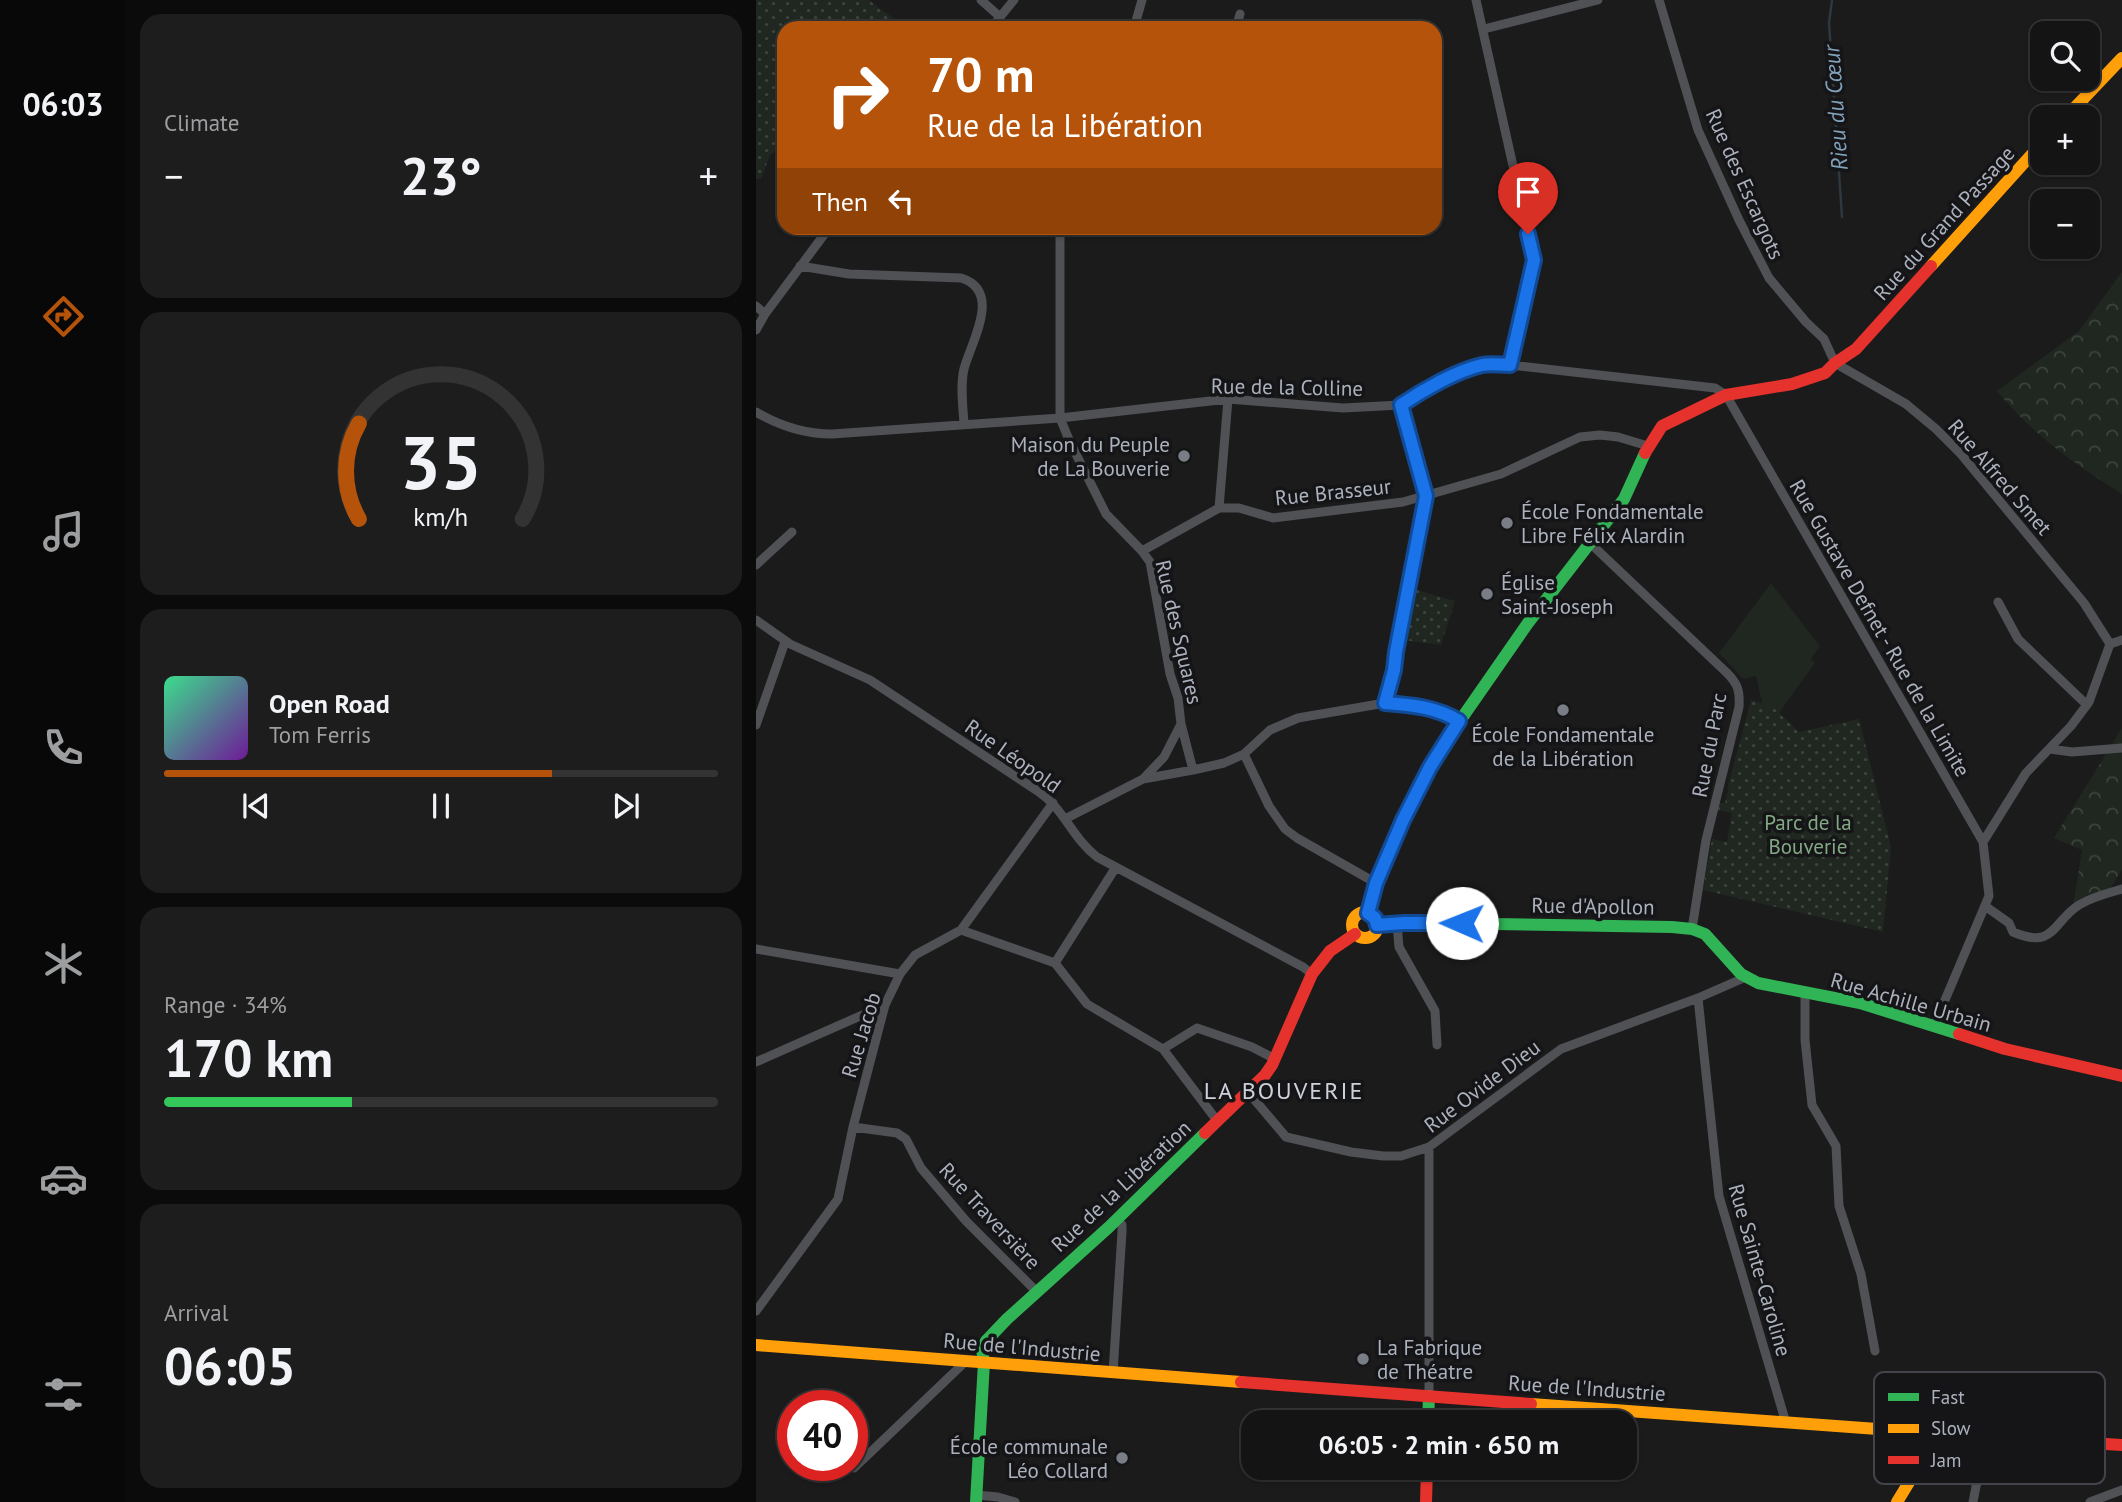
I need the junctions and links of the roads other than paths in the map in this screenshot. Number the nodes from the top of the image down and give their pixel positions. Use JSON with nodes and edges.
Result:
{"nodes":[{"id":1,"x":981,"y":0,"type":"edge"},
{"id":2,"x":1014,"y":0,"type":"edge"},
{"id":3,"x":1142,"y":0,"type":"edge"},
{"id":4,"x":1476,"y":0,"type":"edge"},
{"id":5,"x":1598,"y":0,"type":"edge"},
{"id":6,"x":1659,"y":0,"type":"edge"},
{"id":7,"x":1240,"y":13,"type":"dead end"},
{"id":8,"x":1000,"y":17,"type":"junction"},
{"id":9,"x":997,"y":21,"type":"edge"},
{"id":10,"x":1136,"y":21,"type":"edge"},
{"id":11,"x":1238,"y":21,"type":"edge"},
{"id":12,"x":1484,"y":29,"type":"junction"},
{"id":13,"x":2122,"y":58,"type":"edge"},
{"id":14,"x":2077,"y":105,"type":"edge"},
{"id":15,"x":2030,"y":156,"type":"edge"},
{"id":16,"x":823,"y":235,"type":"edge"},
{"id":17,"x":1060,"y":235,"type":"edge"},
{"id":18,"x":800,"y":266,"type":"junction"},
{"id":19,"x":756,"y":306,"type":"edge"},
{"id":20,"x":765,"y":314,"type":"junction"},
{"id":21,"x":756,"y":330,"type":"edge"},
{"id":22,"x":1835,"y":363,"type":"junction"},
{"id":23,"x":1510,"y":365,"type":"junction"},
{"id":24,"x":1726,"y":395,"type":"junction"},
{"id":25,"x":1228,"y":399,"type":"junction"},
{"id":26,"x":1401,"y":405,"type":"junction"},
{"id":27,"x":756,"y":412,"type":"edge"},
{"id":28,"x":1060,"y":418,"type":"junction"},
{"id":29,"x":964,"y":424,"type":"junction"},
{"id":30,"x":1648,"y":446,"type":"junction"},
{"id":31,"x":1426,"y":496,"type":"junction"},
{"id":32,"x":1219,"y":508,"type":"junction"},
{"id":33,"x":792,"y":531,"type":"dead end"},
{"id":34,"x":1591,"y":544,"type":"junction"},
{"id":35,"x":1142,"y":551,"type":"junction"},
{"id":36,"x":756,"y":565,"type":"edge"},
{"id":37,"x":1998,"y":602,"type":"dead end"},
{"id":38,"x":756,"y":620,"type":"edge"},
{"id":39,"x":2122,"y":640,"type":"edge"},
{"id":40,"x":785,"y":642,"type":"junction"},
{"id":41,"x":2109,"y":644,"type":"junction"},
{"id":42,"x":1385,"y":703,"type":"junction"},
{"id":43,"x":2087,"y":705,"type":"junction"},
{"id":44,"x":1459,"y":721,"type":"junction"},
{"id":45,"x":1181,"y":724,"type":"junction"},
{"id":46,"x":756,"y":725,"type":"edge"},
{"id":47,"x":2122,"y":748,"type":"edge"},
{"id":48,"x":2050,"y":749,"type":"junction"},
{"id":49,"x":1244,"y":754,"type":"junction"},
{"id":50,"x":1193,"y":771,"type":"junction"},
{"id":51,"x":1143,"y":779,"type":"junction"},
{"id":52,"x":1053,"y":803,"type":"junction"},
{"id":53,"x":1065,"y":819,"type":"junction"},
{"id":54,"x":1983,"y":842,"type":"junction"},
{"id":55,"x":1116,"y":867,"type":"junction"},
{"id":56,"x":1376,"y":883,"type":"junction"},
{"id":57,"x":2122,"y":889,"type":"edge"},
{"id":58,"x":1985,"y":906,"type":"junction"},
{"id":59,"x":1368,"y":913,"type":"junction"},
{"id":60,"x":1397,"y":924,"type":"junction"},
{"id":61,"x":1377,"y":925,"type":"junction"},
{"id":62,"x":1692,"y":929,"type":"junction"},
{"id":63,"x":961,"y":930,"type":"junction"},
{"id":64,"x":1356,"y":934,"type":"junction"},
{"id":65,"x":756,"y":948,"type":"edge"},
{"id":66,"x":1055,"y":963,"type":"junction"},
{"id":67,"x":900,"y":974,"type":"junction"},
{"id":68,"x":1312,"y":974,"type":"junction"},
{"id":69,"x":1746,"y":977,"type":"junction"},
{"id":70,"x":1805,"y":992,"type":"junction"},
{"id":71,"x":1698,"y":998,"type":"junction"},
{"id":72,"x":886,"y":1005,"type":"junction"},
{"id":73,"x":1934,"y":1026,"type":"junction"},
{"id":74,"x":1437,"y":1045,"type":"dead end"},
{"id":75,"x":1163,"y":1049,"type":"junction"},
{"id":76,"x":1275,"y":1059,"type":"junction"},
{"id":77,"x":756,"y":1062,"type":"edge"},
{"id":78,"x":2122,"y":1076,"type":"edge"},
{"id":79,"x":1248,"y":1092,"type":"junction"},
{"id":80,"x":1218,"y":1122,"type":"junction"},
{"id":81,"x":853,"y":1126,"type":"junction"},
{"id":82,"x":1429,"y":1147,"type":"junction"},
{"id":83,"x":1118,"y":1219,"type":"junction"},
{"id":84,"x":1037,"y":1291,"type":"junction"},
{"id":85,"x":756,"y":1311,"type":"edge"},
{"id":86,"x":756,"y":1345,"type":"edge"},
{"id":87,"x":1875,"y":1350,"type":"dead end"},
{"id":88,"x":966,"y":1361,"type":"junction"},
{"id":89,"x":984,"y":1362,"type":"junction"},
{"id":90,"x":1113,"y":1373,"type":"junction"},
{"id":91,"x":1429,"y":1396,"type":"junction"},
{"id":92,"x":1428,"y":1410,"type":"edge"},
{"id":93,"x":1786,"y":1423,"type":"junction"},
{"id":94,"x":1874,"y":1429,"type":"edge"},
{"id":95,"x":868,"y":1455,"type":"edge"},
{"id":96,"x":1427,"y":1480,"type":"edge"},
{"id":97,"x":1908,"y":1484,"type":"edge"},
{"id":98,"x":1976,"y":1484,"type":"edge"},
{"id":99,"x":2122,"y":1490,"type":"edge"},
{"id":100,"x":976,"y":1498,"type":"edge"},
{"id":101,"x":2095,"y":1501,"type":"edge"},
{"id":102,"x":1015,"y":1502,"type":"edge"},
{"id":103,"x":1426,"y":1502,"type":"edge"},
{"id":104,"x":1897,"y":1502,"type":"edge"},
{"id":105,"x":1973,"y":1502,"type":"edge"}],
"edges":[{"from":1,"to":8,"type":"street"},
{"from":2,"to":8,"type":"street"},
{"from":3,"to":10,"type":"street"},
{"from":4,"to":12,"type":"street"},
{"from":5,"to":12,"type":"street"},
{"from":6,"to":22,"type":"street","name":"Rue des Escargots"},
{"from":7,"to":11,"type":"street"},
{"from":8,"to":9,"type":"street"},
{"from":12,"to":23,"type":"street"},
{"from":13,"to":14,"type":"street"},
{"from":15,"to":22,"type":"street","name":"Rue du Grand Passage"},
{"from":16,"to":18,"type":"street"},
{"from":17,"to":28,"type":"street"},
{"from":18,"to":20,"type":"street"},
{"from":18,"to":29,"type":"street"},
{"from":19,"to":20,"type":"street"},
{"from":20,"to":21,"type":"street"},
{"from":22,"to":24,"type":"street"},
{"from":22,"to":41,"type":"street","name":"Rue Alfred Smet"},
{"from":23,"to":24,"type":"street","name":"Rue de la Colline"},
{"from":23,"to":26,"type":"street","name":"Rue de la Colline"},
{"from":24,"to":30,"type":"street"},
{"from":24,"to":54,"type":"street","name":"Rue Gustave Defnet - Rue de la Limite"},
{"from":25,"to":26,"type":"street","name":"Rue de la Colline"},
{"from":25,"to":28,"type":"street","name":"Rue de la Colline"},
{"from":25,"to":32,"type":"street"},
{"from":26,"to":31,"type":"street"},
{"from":27,"to":29,"type":"street","name":"Rue de la Colline"},
{"from":28,"to":29,"type":"street","name":"Rue de la Colline"},
{"from":28,"to":35,"type":"street","name":"Rue des Squares"},
{"from":30,"to":31,"type":"street","name":"Rue Brasseur"},
{"from":30,"to":34,"type":"street"},
{"from":31,"to":32,"type":"street","name":"Rue Brasseur"},
{"from":31,"to":42,"type":"street"},
{"from":32,"to":35,"type":"street"},
{"from":33,"to":36,"type":"street"},
{"from":34,"to":44,"type":"street"},
{"from":34,"to":62,"type":"street","name":"Rue du Parc"},
{"from":35,"to":45,"type":"street","name":"Rue des Squares"},
{"from":37,"to":43,"type":"street"},
{"from":38,"to":40,"type":"street","name":"Rue Léopold"},
{"from":39,"to":41,"type":"street"},
{"from":40,"to":46,"type":"street"},
{"from":40,"to":52,"type":"street","name":"Rue Léopold"},
{"from":41,"to":43,"type":"street"},
{"from":42,"to":44,"type":"street"},
{"from":42,"to":49,"type":"street"},
{"from":43,"to":48,"type":"street"},
{"from":44,"to":56,"type":"street"},
{"from":45,"to":50,"type":"street"},
{"from":45,"to":51,"type":"street","name":"Rue des Squares"},
{"from":47,"to":48,"type":"street"},
{"from":48,"to":54,"type":"street"},
{"from":49,"to":50,"type":"street"},
{"from":49,"to":56,"type":"street"},
{"from":50,"to":51,"type":"street"},
{"from":51,"to":53,"type":"street","name":"Rue des Squares"},
{"from":52,"to":53,"type":"street","name":"Rue Léopold"},
{"from":52,"to":63,"type":"street","name":"Rue Jacob"},
{"from":53,"to":55,"type":"street","name":"Rue Léopold"},
{"from":54,"to":58,"type":"street","name":"Rue Gustave Defnet - Rue de la Limite"},
{"from":55,"to":66,"type":"street"},
{"from":55,"to":68,"type":"street","name":"Rue Léopold"},
{"from":56,"to":59,"type":"street"},
{"from":57,"to":58,"type":"street"},
{"from":58,"to":73,"type":"street","name":"Rue Gustave Defnet - Rue de la Limite"},
{"from":59,"to":61,"type":"street"},
{"from":59,"to":64,"type":"street"},
{"from":60,"to":61,"type":"street","name":"Rue d'Apollon"},
{"from":60,"to":62,"type":"street","name":"Rue d'Apollon"},
{"from":60,"to":74,"type":"street"},
{"from":61,"to":64,"type":"street"},
{"from":62,"to":69,"type":"street"},
{"from":63,"to":66,"type":"street"},
{"from":63,"to":67,"type":"street","name":"Rue Jacob"},
{"from":64,"to":68,"type":"street","name":"Rue de la Libération"},
{"from":65,"to":67,"type":"street"},
{"from":66,"to":75,"type":"street"},
{"from":67,"to":72,"type":"street","name":"Rue Jacob"},
{"from":68,"to":76,"type":"street","name":"Rue de la Libération"},
{"from":69,"to":70,"type":"street","name":"Rue Achille Urbain"},
{"from":69,"to":71,"type":"street","name":"Rue Ovide Dieu"},
{"from":70,"to":73,"type":"street","name":"Rue Achille Urbain"},
{"from":70,"to":87,"type":"street"},
{"from":71,"to":82,"type":"street","name":"Rue Ovide Dieu"},
{"from":71,"to":93,"type":"street","name":"Rue Sainte-Caroline"},
{"from":72,"to":77,"type":"street"},
{"from":72,"to":81,"type":"street","name":"Rue Jacob"},
{"from":73,"to":78,"type":"street","name":"Rue Achille Urbain"},
{"from":75,"to":76,"type":"street"},
{"from":75,"to":80,"type":"street"},
{"from":76,"to":79,"type":"street","name":"Rue de la Libération"},
{"from":79,"to":80,"type":"street","name":"Rue de la Libération"},
{"from":79,"to":82,"type":"street","name":"Rue Ovide Dieu"},
{"from":80,"to":83,"type":"street","name":"Rue de la Libération"},
{"from":81,"to":84,"type":"street","name":"Rue Traversière"},
{"from":81,"to":85,"type":"street","name":"Rue Jacob"},
{"from":82,"to":91,"type":"street"},
{"from":83,"to":84,"type":"street","name":"Rue de la Libération"},
{"from":83,"to":90,"type":"street"},
{"from":84,"to":89,"type":"street","name":"Rue de la Libération"},
{"from":86,"to":88,"type":"street","name":"Rue de l'Industrie"},
{"from":88,"to":89,"type":"street","name":"Rue de l'Industrie"},
{"from":88,"to":95,"type":"street"},
{"from":89,"to":90,"type":"street","name":"Rue de l'Industrie"},
{"from":89,"to":100,"type":"street","name":"Rue de la Libération"},
{"from":90,"to":91,"type":"street","name":"Rue de l'Industrie"},
{"from":91,"to":92,"type":"street"},
{"from":91,"to":93,"type":"street","name":"Rue de l'Industrie"},
{"from":93,"to":94,"type":"street","name":"Rue de l'Industrie"},
{"from":96,"to":103,"type":"street"},
{"from":97,"to":104,"type":"street"},
{"from":98,"to":105,"type":"street"},
{"from":99,"to":101,"type":"street"},
{"from":100,"to":102,"type":"street"}]}
